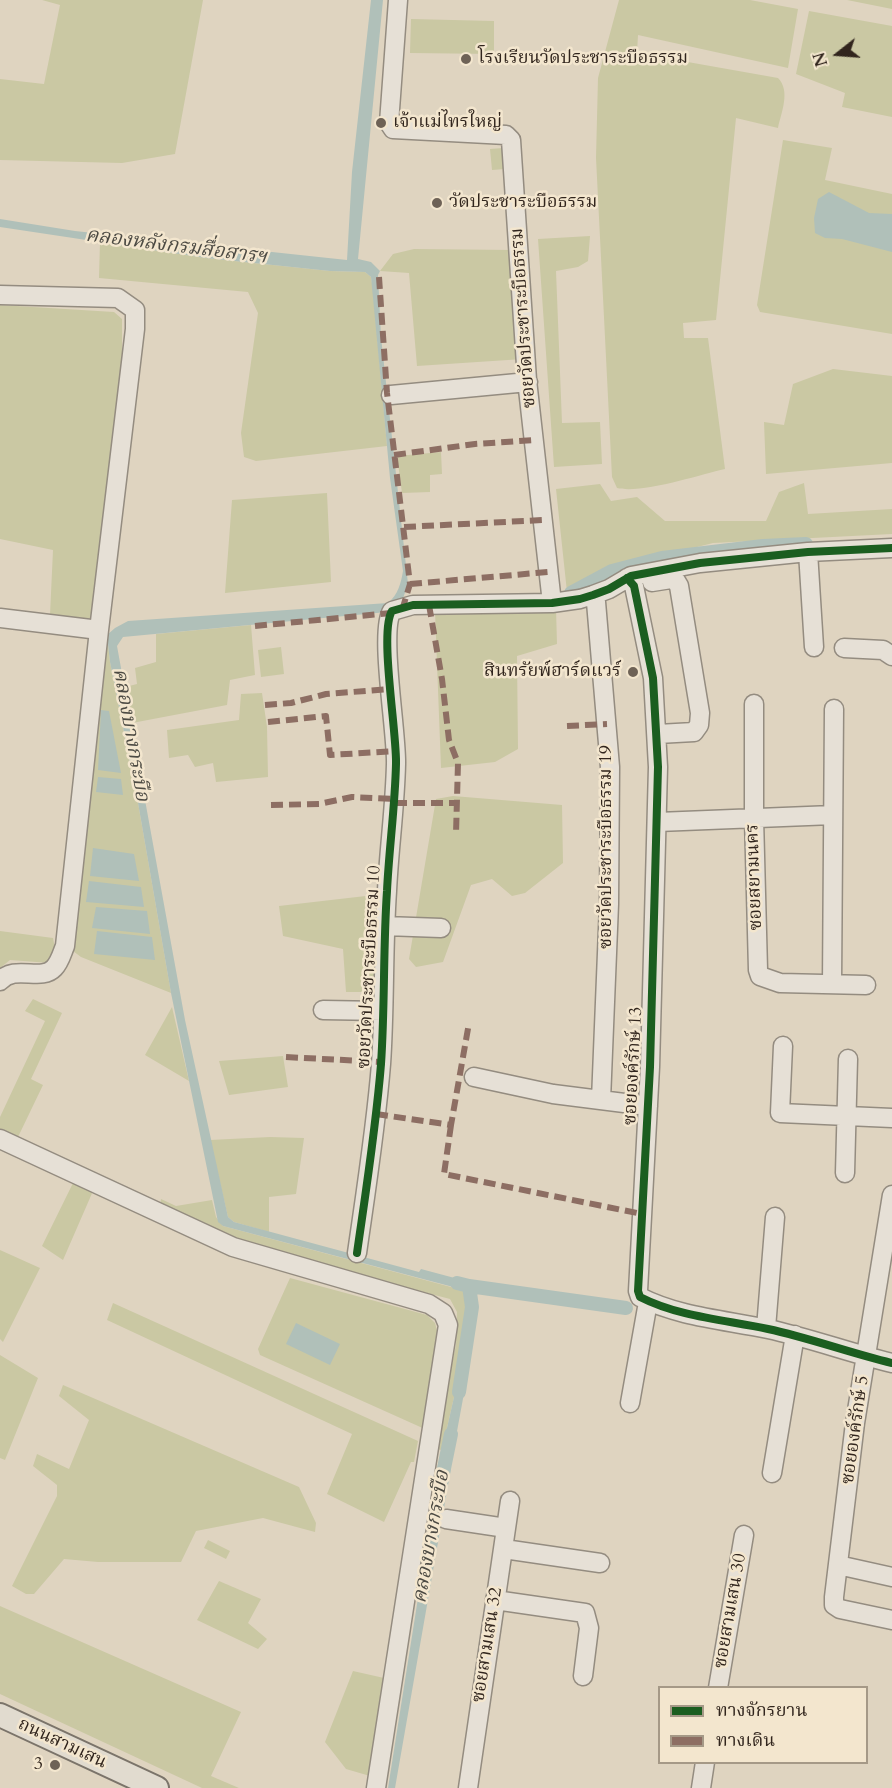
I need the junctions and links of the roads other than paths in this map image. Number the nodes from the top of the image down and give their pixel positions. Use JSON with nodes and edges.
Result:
{"nodes":[{"id":1,"x":398,"y":0,"type":"edge"},
{"id":2,"x":0,"y":295,"type":"edge"},
{"id":3,"x":528,"y":382,"type":"junction"},
{"id":4,"x":391,"y":395,"type":"dead end"},
{"id":5,"x":892,"y":548,"type":"edge"},
{"id":6,"x":808,"y":552,"type":"junction"},
{"id":7,"x":631,"y":582,"type":"junction"},
{"id":8,"x":593,"y":595,"type":"junction"},
{"id":9,"x":548,"y":603,"type":"junction"},
{"id":10,"x":0,"y":618,"type":"edge"},
{"id":11,"x":99,"y":630,"type":"junction"},
{"id":12,"x":814,"y":647,"type":"dead end"},
{"id":13,"x":844,"y":648,"type":"dead end"},
{"id":14,"x":892,"y":656,"type":"edge"},
{"id":15,"x":754,"y":704,"type":"dead end"},
{"id":16,"x":834,"y":709,"type":"dead end"},
{"id":17,"x":658,"y":734,"type":"junction"},
{"id":18,"x":833,"y":814,"type":"junction"},
{"id":19,"x":754,"y":818,"type":"junction"},
{"id":20,"x":658,"y":822,"type":"junction"},
{"id":21,"x":385,"y":926,"type":"junction"},
{"id":22,"x":441,"y":928,"type":"dead end"},
{"id":23,"x":0,"y":981,"type":"edge"},
{"id":24,"x":832,"y":984,"type":"junction"},
{"id":25,"x":866,"y":985,"type":"dead end"},
{"id":26,"x":323,"y":1010,"type":"dead end"},
{"id":27,"x":383,"y":1011,"type":"junction"},
{"id":28,"x":783,"y":1046,"type":"dead end"},
{"id":29,"x":848,"y":1059,"type":"dead end"},
{"id":30,"x":474,"y":1077,"type":"dead end"},
{"id":31,"x":601,"y":1101,"type":"junction"},
{"id":32,"x":648,"y":1106,"type":"junction"},
{"id":33,"x":847,"y":1116,"type":"junction"},
{"id":34,"x":892,"y":1118,"type":"edge"},
{"id":35,"x":0,"y":1139,"type":"edge"},
{"id":36,"x":845,"y":1173,"type":"dead end"},
{"id":37,"x":892,"y":1195,"type":"edge"},
{"id":38,"x":775,"y":1216,"type":"dead end"},
{"id":39,"x":357,"y":1253,"type":"dead end"},
{"id":40,"x":648,"y":1302,"type":"junction"},
{"id":41,"x":766,"y":1328,"type":"junction"},
{"id":42,"x":795,"y":1335,"type":"junction"},
{"id":43,"x":867,"y":1357,"type":"junction"},
{"id":44,"x":892,"y":1363,"type":"edge"},
{"id":45,"x":630,"y":1403,"type":"dead end"},
{"id":46,"x":772,"y":1473,"type":"dead end"},
{"id":47,"x":510,"y":1501,"type":"dead end"},
{"id":48,"x":446,"y":1519,"type":"dead end"},
{"id":49,"x":507,"y":1528,"type":"junction"},
{"id":50,"x":744,"y":1535,"type":"dead end"},
{"id":51,"x":504,"y":1549,"type":"junction"},
{"id":52,"x":600,"y":1563,"type":"dead end"},
{"id":53,"x":838,"y":1565,"type":"junction"},
{"id":54,"x":892,"y":1577,"type":"edge"},
{"id":55,"x":495,"y":1600,"type":"junction"},
{"id":56,"x":892,"y":1620,"type":"edge"},
{"id":57,"x":583,"y":1676,"type":"dead end"},
{"id":58,"x":718,"y":1686,"type":"edge"},
{"id":59,"x":0,"y":1715,"type":"edge"},
{"id":60,"x":705,"y":1764,"type":"edge"},
{"id":61,"x":157,"y":1788,"type":"edge"},
{"id":62,"x":376,"y":1788,"type":"edge"},
{"id":63,"x":468,"y":1788,"type":"edge"},
{"id":64,"x":701,"y":1788,"type":"edge"}],
"edges":[{"from":1,"to":3,"type":"street","name":"ซอยวัดประชาระบือธรรม"},
{"from":2,"to":11,"type":"street"},
{"from":3,"to":4,"type":"street"},
{"from":3,"to":9,"type":"street","name":"ซอยวัดประชาระบือธรรม"},
{"from":5,"to":6,"type":"street"},
{"from":6,"to":7,"type":"street"},
{"from":6,"to":12,"type":"street"},
{"from":7,"to":8,"type":"street"},
{"from":7,"to":17,"type":"street","name":"ซอยองค์รักษ์ 13"},
{"from":7,"to":17,"type":"street"},
{"from":8,"to":9,"type":"street"},
{"from":8,"to":31,"type":"street","name":"ซอยวัดประชาระบือธรรม 19"},
{"from":9,"to":21,"type":"street","name":"ซอยวัดประชาระบือธรรม 10"},
{"from":10,"to":11,"type":"street"},
{"from":11,"to":23,"type":"street"},
{"from":13,"to":14,"type":"street"},
{"from":15,"to":19,"type":"street","name":"ซอยสยามนคร"},
{"from":16,"to":18,"type":"street"},
{"from":17,"to":20,"type":"street","name":"ซอยองค์รักษ์ 13"},
{"from":18,"to":19,"type":"street"},
{"from":18,"to":24,"type":"street"},
{"from":19,"to":20,"type":"street"},
{"from":19,"to":24,"type":"street","name":"ซอยสยามนคร"},
{"from":20,"to":32,"type":"street","name":"ซอยองค์รักษ์ 13"},
{"from":21,"to":22,"type":"street"},
{"from":21,"to":27,"type":"street","name":"ซอยวัดประชาระบือธรรม 10"},
{"from":24,"to":25,"type":"street","name":"ซอยสยามนคร"},
{"from":26,"to":27,"type":"street"},
{"from":27,"to":39,"type":"street","name":"ซอยวัดประชาระบือธรรม 10"},
{"from":28,"to":33,"type":"street"},
{"from":29,"to":33,"type":"street"},
{"from":30,"to":31,"type":"street"},
{"from":31,"to":32,"type":"street"},
{"from":32,"to":40,"type":"street","name":"ซอยองค์รักษ์ 13"},
{"from":33,"to":34,"type":"street"},
{"from":33,"to":36,"type":"street"},
{"from":35,"to":62,"type":"street"},
{"from":37,"to":43,"type":"street","name":"ซอยองค์รักษ์ 5"},
{"from":38,"to":41,"type":"street"},
{"from":40,"to":41,"type":"street"},
{"from":40,"to":45,"type":"street"},
{"from":41,"to":42,"type":"street"},
{"from":42,"to":43,"type":"street"},
{"from":42,"to":46,"type":"street"},
{"from":43,"to":44,"type":"street"},
{"from":43,"to":53,"type":"street","name":"ซอยองค์รักษ์ 5"},
{"from":47,"to":49,"type":"street","name":"ซอยสามเสน 32"},
{"from":48,"to":49,"type":"street"},
{"from":49,"to":51,"type":"street","name":"ซอยสามเสน 32"},
{"from":50,"to":58,"type":"street","name":"ซอยสามเสน 30"},
{"from":51,"to":52,"type":"street"},
{"from":51,"to":55,"type":"street","name":"ซอยสามเสน 32"},
{"from":53,"to":54,"type":"street"},
{"from":53,"to":56,"type":"street","name":"ซอยองค์รักษ์ 5"},
{"from":55,"to":57,"type":"street"},
{"from":55,"to":63,"type":"street","name":"ซอยสามเสน 32"},
{"from":59,"to":61,"type":"main road","name":"ถนนสามเสน"},
{"from":60,"to":64,"type":"street"}]}
